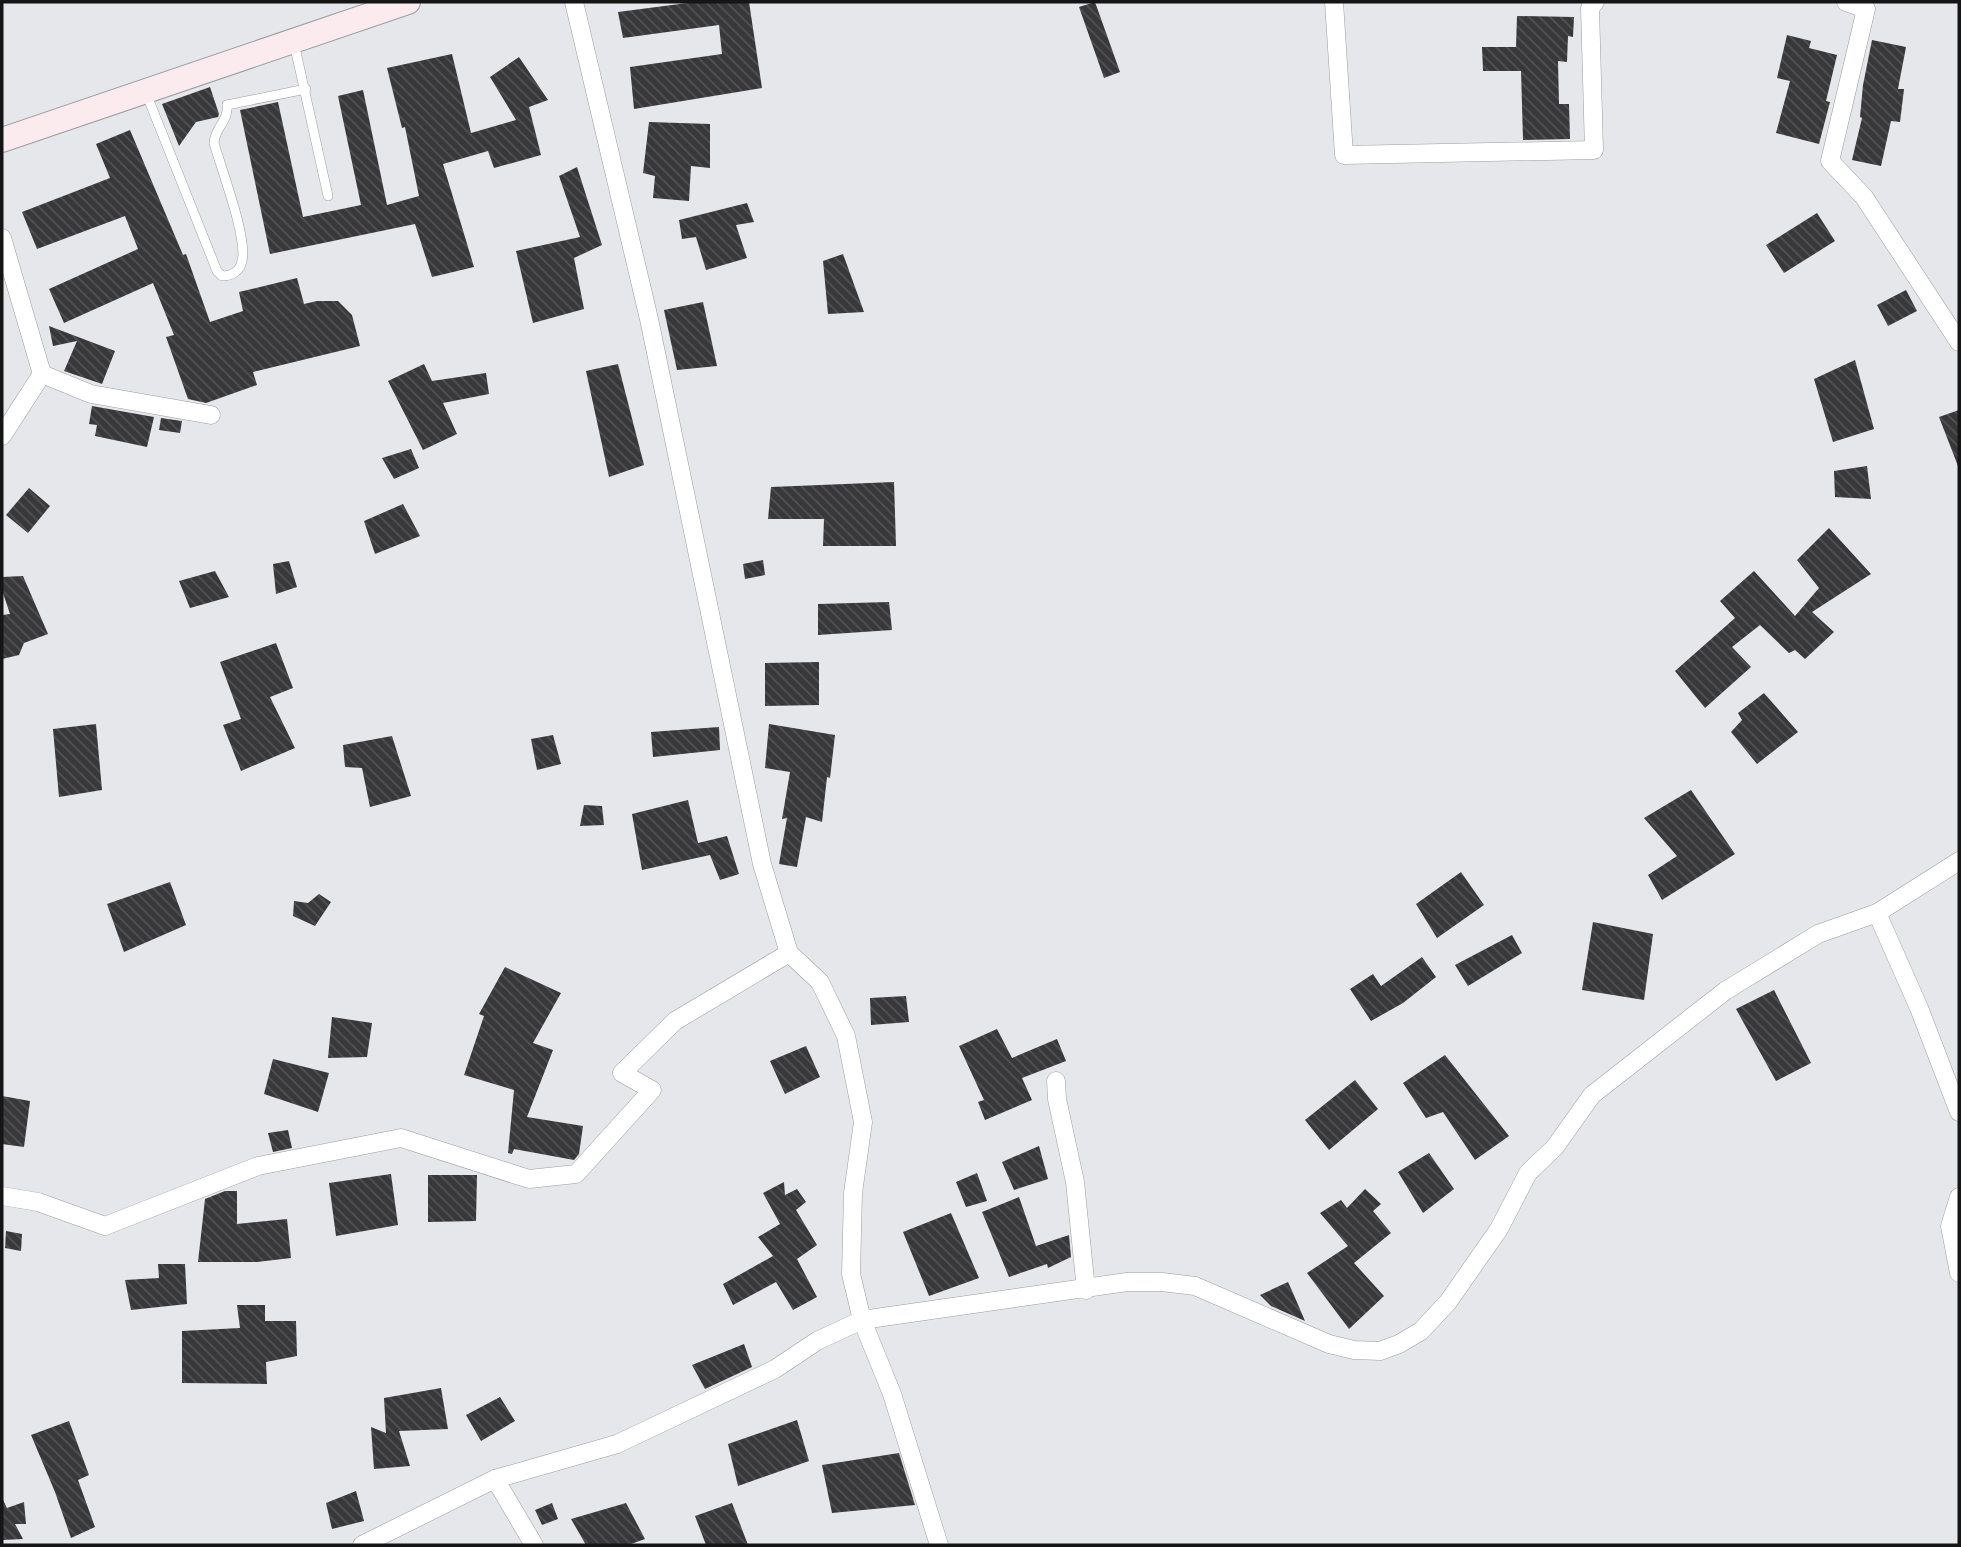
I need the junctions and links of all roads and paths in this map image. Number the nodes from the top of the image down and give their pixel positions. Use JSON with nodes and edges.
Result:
{"nodes":[{"id":1,"x":408,"y":2,"type":"edge"},
{"id":2,"x":574,"y":2,"type":"edge"},
{"id":3,"x":1334,"y":2,"type":"edge"},
{"id":4,"x":1595,"y":2,"type":"edge"},
{"id":5,"x":1846,"y":2,"type":"edge"},
{"id":6,"x":294,"y":41,"type":"junction"},
{"id":7,"x":306,"y":89,"type":"junction"},
{"id":8,"x":145,"y":91,"type":"junction"},
{"id":9,"x":2,"y":140,"type":"edge"},
{"id":10,"x":328,"y":196,"type":"dead end"},
{"id":11,"x":2,"y":238,"type":"edge"},
{"id":12,"x":1959,"y":342,"type":"edge"},
{"id":13,"x":42,"y":374,"type":"junction"},
{"id":14,"x":211,"y":415,"type":"dead end"},
{"id":15,"x":2,"y":436,"type":"edge"},
{"id":16,"x":1959,"y":860,"type":"edge"},
{"id":17,"x":1877,"y":913,"type":"junction"},
{"id":18,"x":789,"y":953,"type":"junction"},
{"id":19,"x":1056,"y":1081,"type":"dead end"},
{"id":20,"x":1959,"y":1112,"type":"edge"},
{"id":21,"x":2,"y":1196,"type":"edge"},
{"id":22,"x":1959,"y":1197,"type":"edge"},
{"id":23,"x":1959,"y":1273,"type":"edge"},
{"id":24,"x":1086,"y":1290,"type":"junction"},
{"id":25,"x":862,"y":1320,"type":"junction"},
{"id":26,"x":495,"y":1479,"type":"junction"},
{"id":27,"x":362,"y":1545,"type":"edge"},
{"id":28,"x":534,"y":1545,"type":"edge"},
{"id":29,"x":939,"y":1545,"type":"edge"}],
"edges":[{"from":1,"to":6,"type":"main road"},
{"from":2,"to":18,"type":"street"},
{"from":3,"to":4,"type":"street"},
{"from":5,"to":12,"type":"street"},
{"from":6,"to":7,"type":"lane"},
{"from":6,"to":8,"type":"main road"},
{"from":7,"to":8,"type":"lane"},
{"from":7,"to":10,"type":"lane"},
{"from":8,"to":9,"type":"main road"},
{"from":11,"to":13,"type":"street"},
{"from":13,"to":14,"type":"street"},
{"from":13,"to":15,"type":"street"},
{"from":16,"to":17,"type":"street"},
{"from":17,"to":20,"type":"street"},
{"from":17,"to":24,"type":"street"},
{"from":18,"to":21,"type":"street"},
{"from":18,"to":25,"type":"street"},
{"from":19,"to":24,"type":"street"},
{"from":22,"to":23,"type":"street"},
{"from":24,"to":25,"type":"street"},
{"from":25,"to":26,"type":"street"},
{"from":25,"to":29,"type":"street"},
{"from":26,"to":27,"type":"street"},
{"from":26,"to":28,"type":"street"}]}
